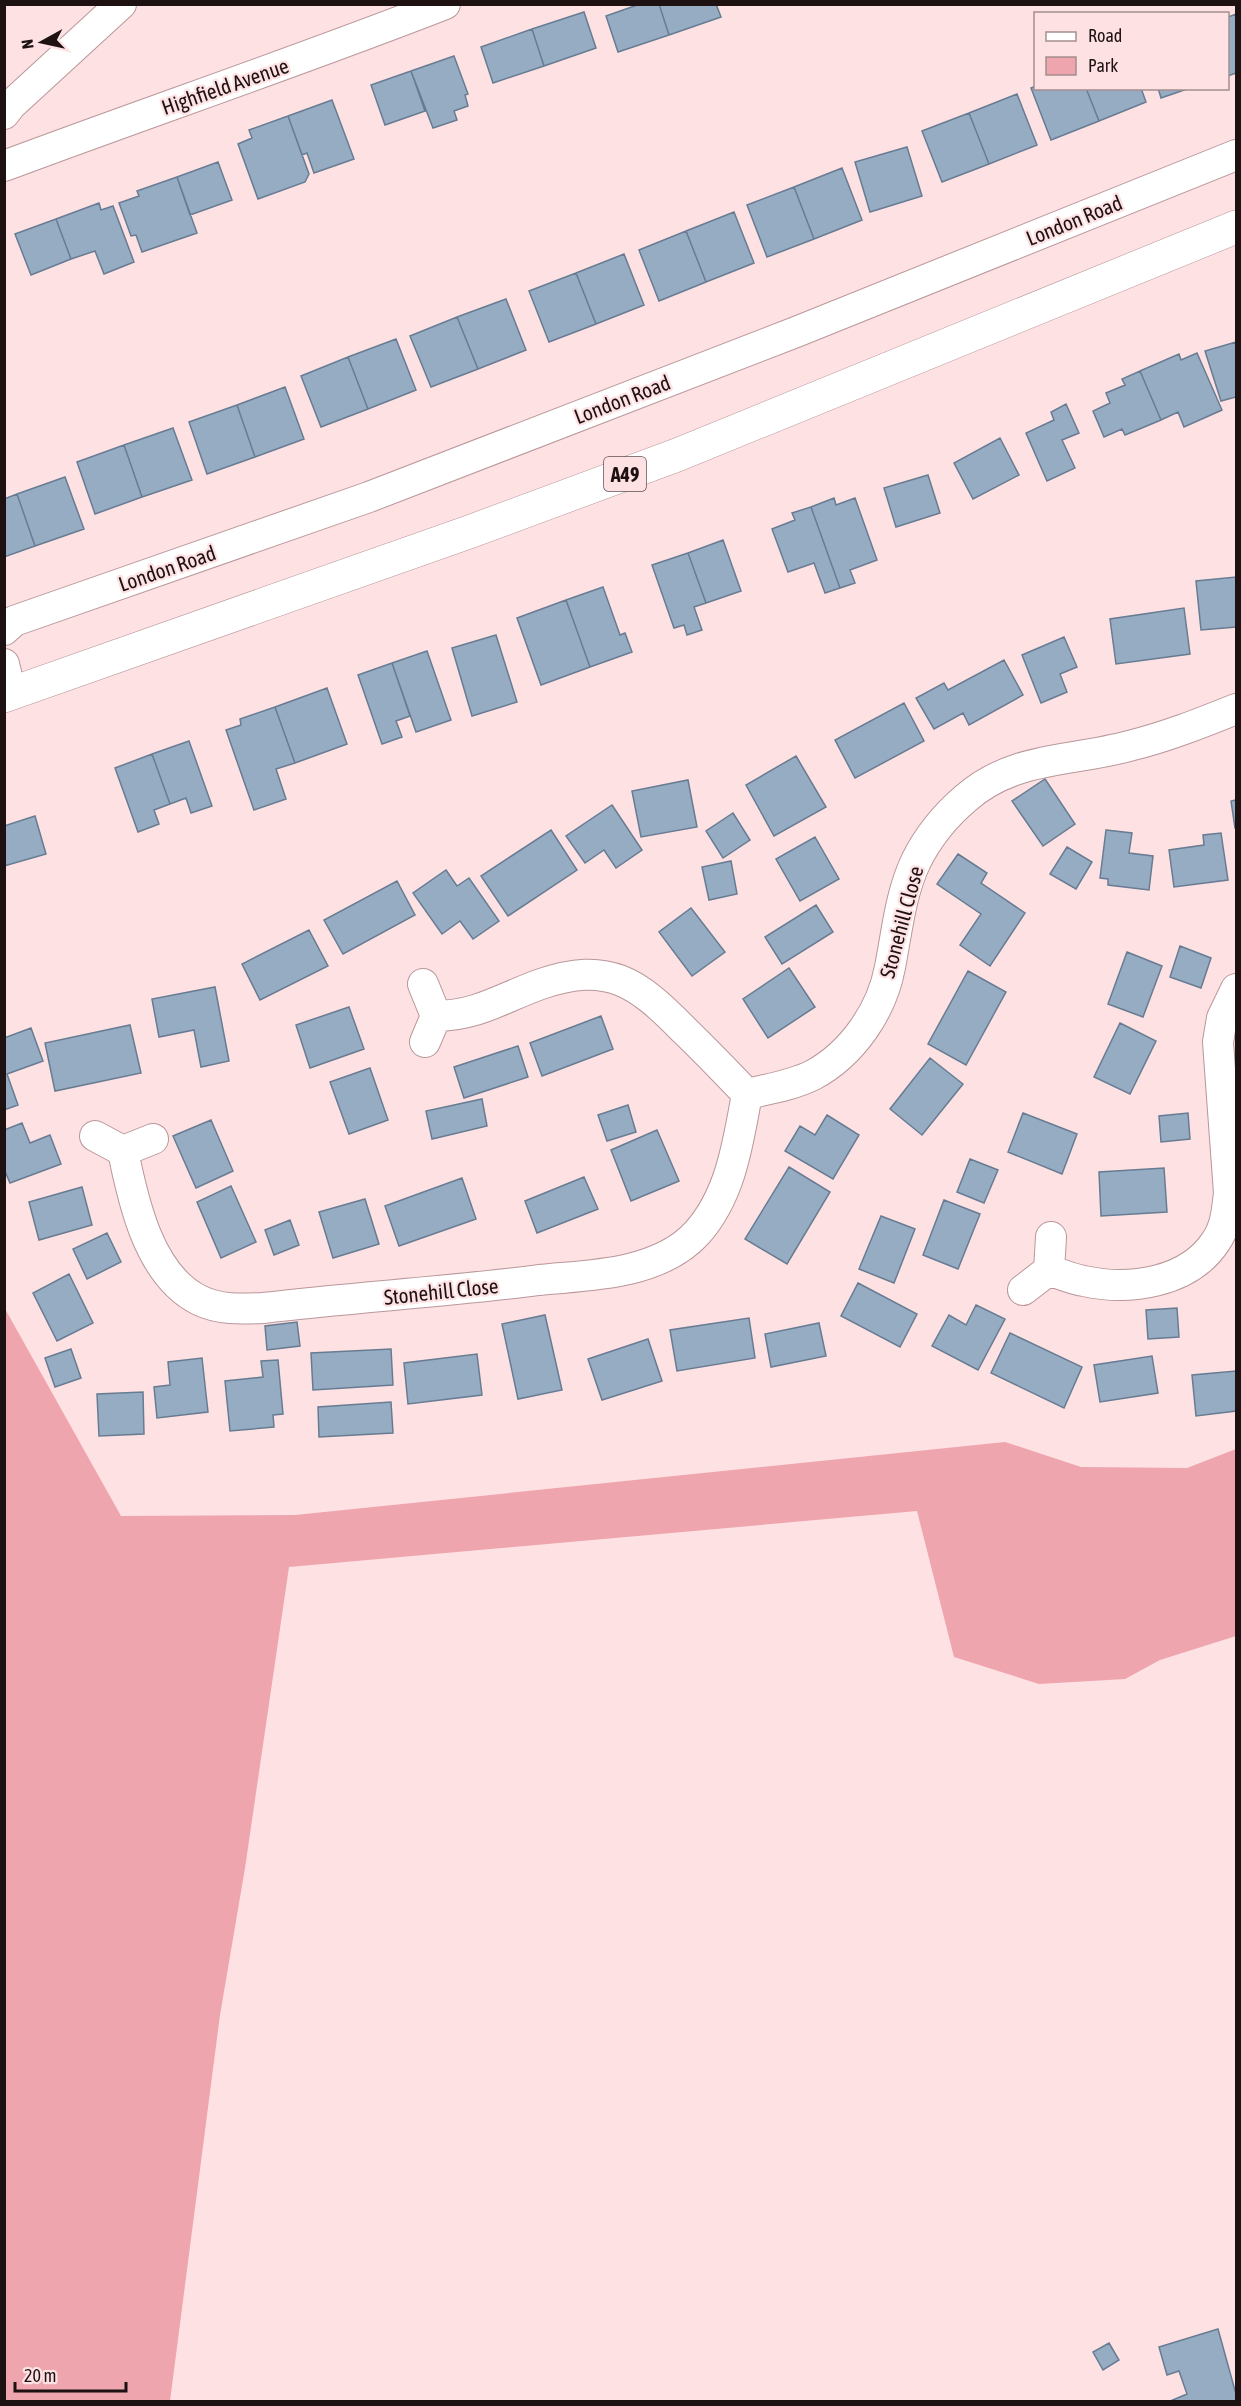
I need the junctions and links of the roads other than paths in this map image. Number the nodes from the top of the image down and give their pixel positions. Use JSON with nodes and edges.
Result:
{"nodes":[{"id":1,"x":121,"y":4,"type":"edge"},
{"id":2,"x":445,"y":4,"type":"edge"},
{"id":3,"x":4,"y":114,"type":"edge"},
{"id":4,"x":1236,"y":155,"type":"edge"},
{"id":5,"x":4,"y":166,"type":"edge"},
{"id":6,"x":1236,"y":227,"type":"edge"},
{"id":7,"x":4,"y":630,"type":"edge"},
{"id":8,"x":7,"y":685,"type":"edge"},
{"id":9,"x":1236,"y":710,"type":"edge"},
{"id":10,"x":423,"y":984,"type":"dead end"},
{"id":11,"x":1236,"y":989,"type":"edge"},
{"id":12,"x":747,"y":1094,"type":"junction"},
{"id":13,"x":95,"y":1136,"type":"dead end"},
{"id":14,"x":153,"y":1139,"type":"dead end"},
{"id":15,"x":123,"y":1151,"type":"junction"},
{"id":16,"x":1051,"y":1237,"type":"dead end"},
{"id":17,"x":1049,"y":1270,"type":"junction"},
{"id":18,"x":1023,"y":1290,"type":"dead end"}],
"edges":[{"from":1,"to":3,"type":"street"},
{"from":2,"to":5,"type":"street","name":"Highfield Avenue"},
{"from":4,"to":7,"type":"street","name":"London Road"},
{"from":6,"to":8,"type":"highway","number":"A49"},
{"from":9,"to":12,"type":"street","name":"Stonehill Close"},
{"from":10,"to":12,"type":"street"},
{"from":11,"to":17,"type":"street"},
{"from":12,"to":15,"type":"street","name":"Stonehill Close"},
{"from":13,"to":15,"type":"street"},
{"from":14,"to":15,"type":"street"},
{"from":16,"to":17,"type":"street"},
{"from":17,"to":18,"type":"street"}]}
